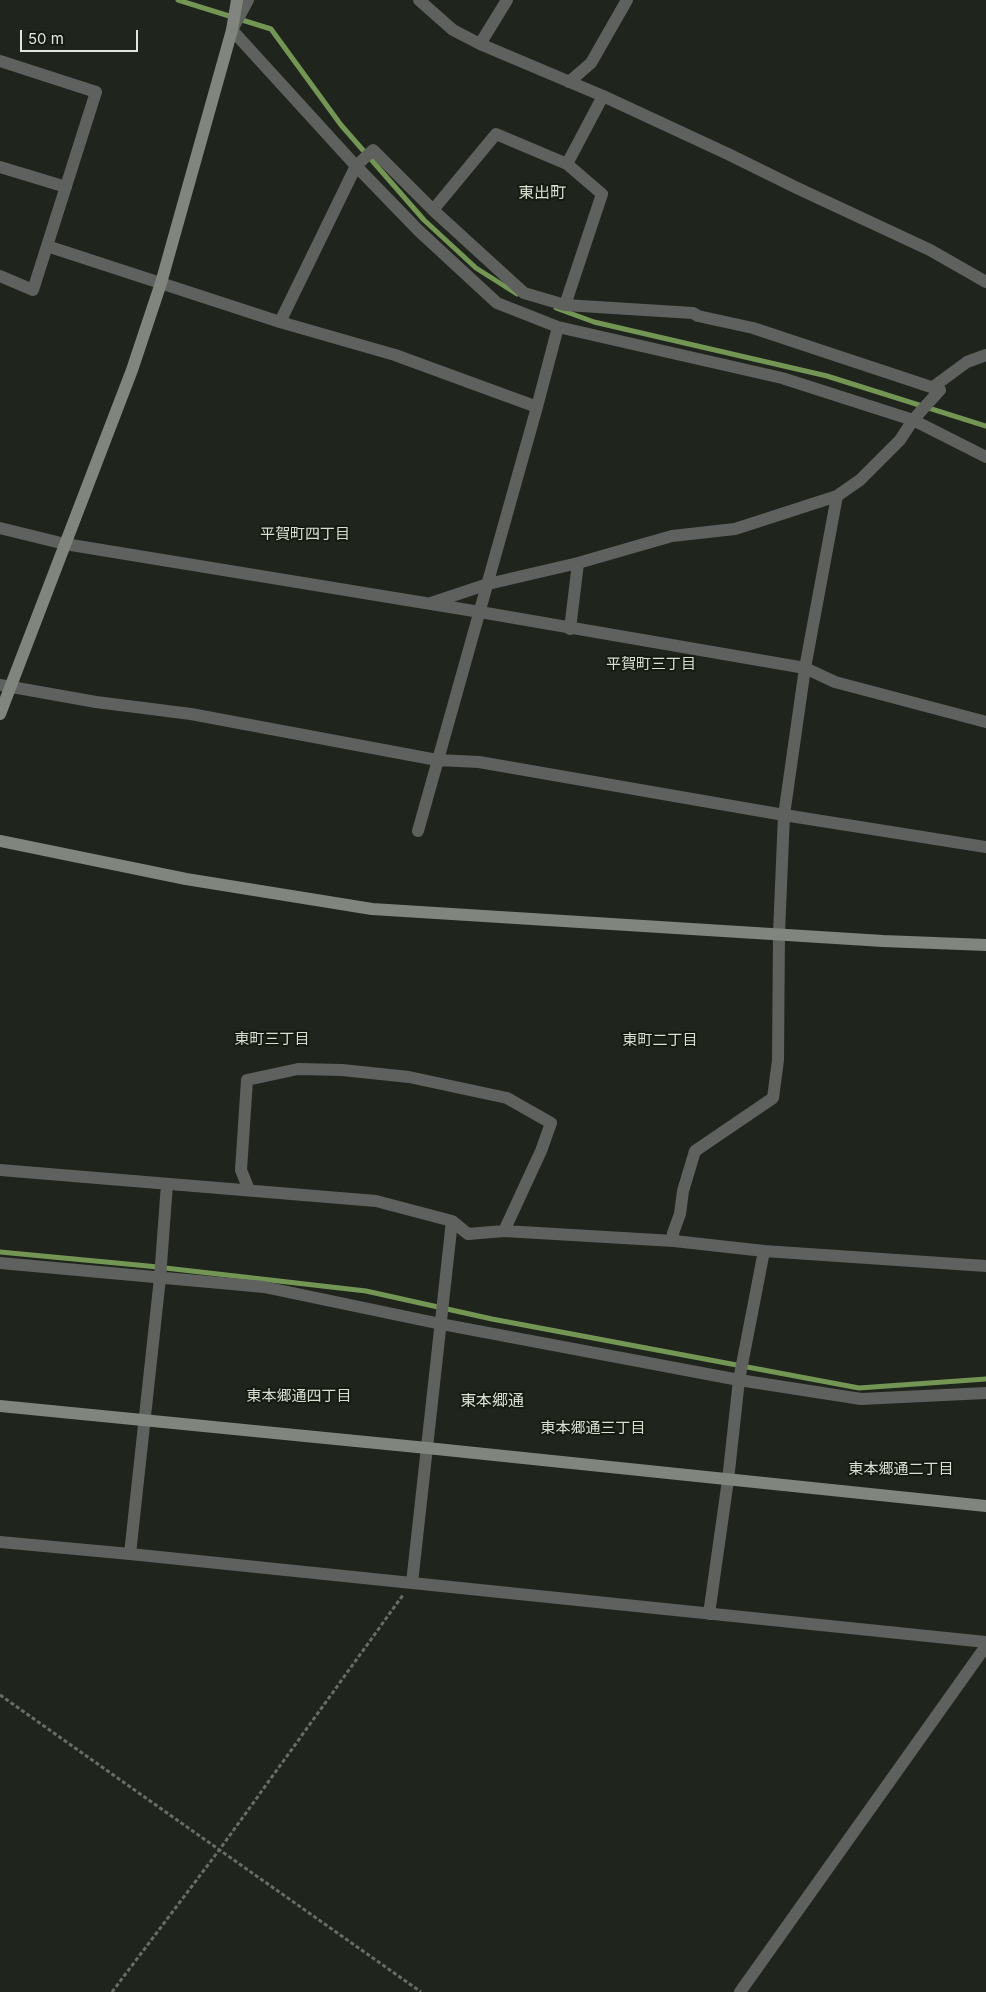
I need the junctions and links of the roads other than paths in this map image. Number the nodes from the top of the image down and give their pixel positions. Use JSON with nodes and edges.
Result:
{"nodes":[{"id":1,"x":237,"y":0,"type":"edge"},
{"id":2,"x":248,"y":0,"type":"edge"},
{"id":3,"x":418,"y":0,"type":"edge"},
{"id":4,"x":507,"y":0,"type":"edge"},
{"id":5,"x":627,"y":0,"type":"edge"},
{"id":6,"x":232,"y":30,"type":"junction"},
{"id":7,"x":480,"y":44,"type":"junction"},
{"id":8,"x":0,"y":61,"type":"edge"},
{"id":9,"x":569,"y":82,"type":"junction"},
{"id":10,"x":603,"y":96,"type":"junction"},
{"id":11,"x":567,"y":164,"type":"junction"},
{"id":12,"x":356,"y":166,"type":"junction"},
{"id":13,"x":0,"y":167,"type":"edge"},
{"id":14,"x":66,"y":187,"type":"junction"},
{"id":15,"x":433,"y":210,"type":"junction"},
{"id":16,"x":47,"y":246,"type":"junction"},
{"id":17,"x":0,"y":276,"type":"edge"},
{"id":18,"x":986,"y":282,"type":"edge"},
{"id":19,"x":161,"y":283,"type":"junction"},
{"id":20,"x":565,"y":305,"type":"junction"},
{"id":21,"x":280,"y":322,"type":"junction"},
{"id":22,"x":558,"y":327,"type":"junction"},
{"id":23,"x":986,"y":355,"type":"edge"},
{"id":24,"x":933,"y":387,"type":"junction"},
{"id":25,"x":538,"y":407,"type":"junction"},
{"id":26,"x":913,"y":420,"type":"junction"},
{"id":27,"x":986,"y":457,"type":"edge"},
{"id":28,"x":837,"y":496,"type":"junction"},
{"id":29,"x":0,"y":528,"type":"edge"},
{"id":30,"x":65,"y":544,"type":"junction"},
{"id":31,"x":578,"y":563,"type":"junction"},
{"id":32,"x":488,"y":584,"type":"junction"},
{"id":33,"x":429,"y":604,"type":"junction"},
{"id":34,"x":480,"y":612,"type":"junction"},
{"id":35,"x":570,"y":629,"type":"junction"},
{"id":36,"x":805,"y":668,"type":"junction"},
{"id":37,"x":5,"y":686,"type":"edge"},
{"id":38,"x":0,"y":714,"type":"edge"},
{"id":39,"x":986,"y":722,"type":"edge"},
{"id":40,"x":437,"y":760,"type":"junction"},
{"id":41,"x":784,"y":815,"type":"junction"},
{"id":42,"x":418,"y":831,"type":"dead end"},
{"id":43,"x":0,"y":842,"type":"edge"},
{"id":44,"x":986,"y":847,"type":"edge"},
{"id":45,"x":779,"y":934,"type":"junction"},
{"id":46,"x":986,"y":945,"type":"edge"},
{"id":47,"x":0,"y":1170,"type":"edge"},
{"id":48,"x":168,"y":1184,"type":"junction"},
{"id":49,"x":249,"y":1190,"type":"junction"},
{"id":50,"x":452,"y":1221,"type":"junction"},
{"id":51,"x":504,"y":1231,"type":"junction"},
{"id":52,"x":674,"y":1242,"type":"junction"},
{"id":53,"x":764,"y":1251,"type":"junction"},
{"id":54,"x":0,"y":1263,"type":"edge"},
{"id":55,"x":986,"y":1266,"type":"edge"},
{"id":56,"x":160,"y":1278,"type":"junction"},
{"id":57,"x":440,"y":1324,"type":"junction"},
{"id":58,"x":739,"y":1380,"type":"junction"},
{"id":59,"x":986,"y":1394,"type":"edge"},
{"id":60,"x":0,"y":1406,"type":"edge"},
{"id":61,"x":144,"y":1420,"type":"junction"},
{"id":62,"x":427,"y":1448,"type":"junction"},
{"id":63,"x":728,"y":1480,"type":"junction"},
{"id":64,"x":986,"y":1506,"type":"edge"},
{"id":65,"x":0,"y":1542,"type":"edge"},
{"id":66,"x":130,"y":1554,"type":"junction"},
{"id":67,"x":412,"y":1583,"type":"junction"},
{"id":68,"x":709,"y":1614,"type":"junction"},
{"id":69,"x":986,"y":1642,"type":"edge"},
{"id":70,"x":986,"y":1646,"type":"edge"},
{"id":71,"x":740,"y":1992,"type":"edge"}],
"edges":[{"from":1,"to":6,"type":"street"},
{"from":2,"to":6,"type":"street"},
{"from":3,"to":7,"type":"street"},
{"from":4,"to":7,"type":"street"},
{"from":5,"to":9,"type":"street"},
{"from":6,"to":12,"type":"street"},
{"from":6,"to":19,"type":"street"},
{"from":7,"to":9,"type":"street"},
{"from":8,"to":14,"type":"street"},
{"from":9,"to":10,"type":"street"},
{"from":10,"to":11,"type":"street"},
{"from":10,"to":18,"type":"street"},
{"from":11,"to":15,"type":"street"},
{"from":11,"to":20,"type":"street"},
{"from":12,"to":15,"type":"street"},
{"from":12,"to":21,"type":"street"},
{"from":12,"to":22,"type":"street"},
{"from":13,"to":14,"type":"street"},
{"from":14,"to":16,"type":"street"},
{"from":15,"to":20,"type":"street"},
{"from":16,"to":17,"type":"street"},
{"from":16,"to":19,"type":"street"},
{"from":19,"to":21,"type":"street"},
{"from":19,"to":30,"type":"street"},
{"from":20,"to":24,"type":"street"},
{"from":21,"to":25,"type":"street"},
{"from":22,"to":25,"type":"street"},
{"from":22,"to":26,"type":"street"},
{"from":23,"to":24,"type":"street"},
{"from":24,"to":26,"type":"street"},
{"from":25,"to":32,"type":"street"},
{"from":26,"to":27,"type":"street"},
{"from":26,"to":28,"type":"street"},
{"from":28,"to":31,"type":"street"},
{"from":28,"to":36,"type":"street"},
{"from":29,"to":30,"type":"street"},
{"from":30,"to":33,"type":"street"},
{"from":30,"to":37,"type":"street"},
{"from":31,"to":32,"type":"street"},
{"from":31,"to":35,"type":"street"},
{"from":32,"to":33,"type":"street"},
{"from":32,"to":34,"type":"street"},
{"from":33,"to":34,"type":"street"},
{"from":34,"to":35,"type":"street"},
{"from":34,"to":40,"type":"street"},
{"from":35,"to":36,"type":"street"},
{"from":36,"to":39,"type":"street"},
{"from":36,"to":41,"type":"street"},
{"from":37,"to":38,"type":"street"},
{"from":37,"to":40,"type":"street"},
{"from":40,"to":41,"type":"street"},
{"from":40,"to":42,"type":"street"},
{"from":41,"to":44,"type":"street"},
{"from":41,"to":45,"type":"street"},
{"from":43,"to":45,"type":"street"},
{"from":45,"to":46,"type":"street"},
{"from":45,"to":52,"type":"street"},
{"from":47,"to":48,"type":"street"},
{"from":48,"to":49,"type":"street"},
{"from":48,"to":56,"type":"street"},
{"from":49,"to":50,"type":"street"},
{"from":49,"to":51,"type":"street"},
{"from":50,"to":51,"type":"street"},
{"from":50,"to":57,"type":"street"},
{"from":51,"to":52,"type":"street"},
{"from":52,"to":53,"type":"street"},
{"from":53,"to":55,"type":"street"},
{"from":53,"to":58,"type":"street"},
{"from":54,"to":56,"type":"street"},
{"from":56,"to":57,"type":"street"},
{"from":56,"to":61,"type":"street"},
{"from":57,"to":58,"type":"street"},
{"from":57,"to":62,"type":"street"},
{"from":58,"to":59,"type":"street"},
{"from":58,"to":63,"type":"street"},
{"from":60,"to":61,"type":"street"},
{"from":61,"to":62,"type":"street"},
{"from":61,"to":66,"type":"street"},
{"from":62,"to":63,"type":"street"},
{"from":62,"to":67,"type":"street"},
{"from":63,"to":64,"type":"street"},
{"from":63,"to":68,"type":"street"},
{"from":65,"to":66,"type":"street"},
{"from":66,"to":67,"type":"street"},
{"from":67,"to":68,"type":"street"},
{"from":68,"to":69,"type":"street"},
{"from":70,"to":71,"type":"street"}]}
